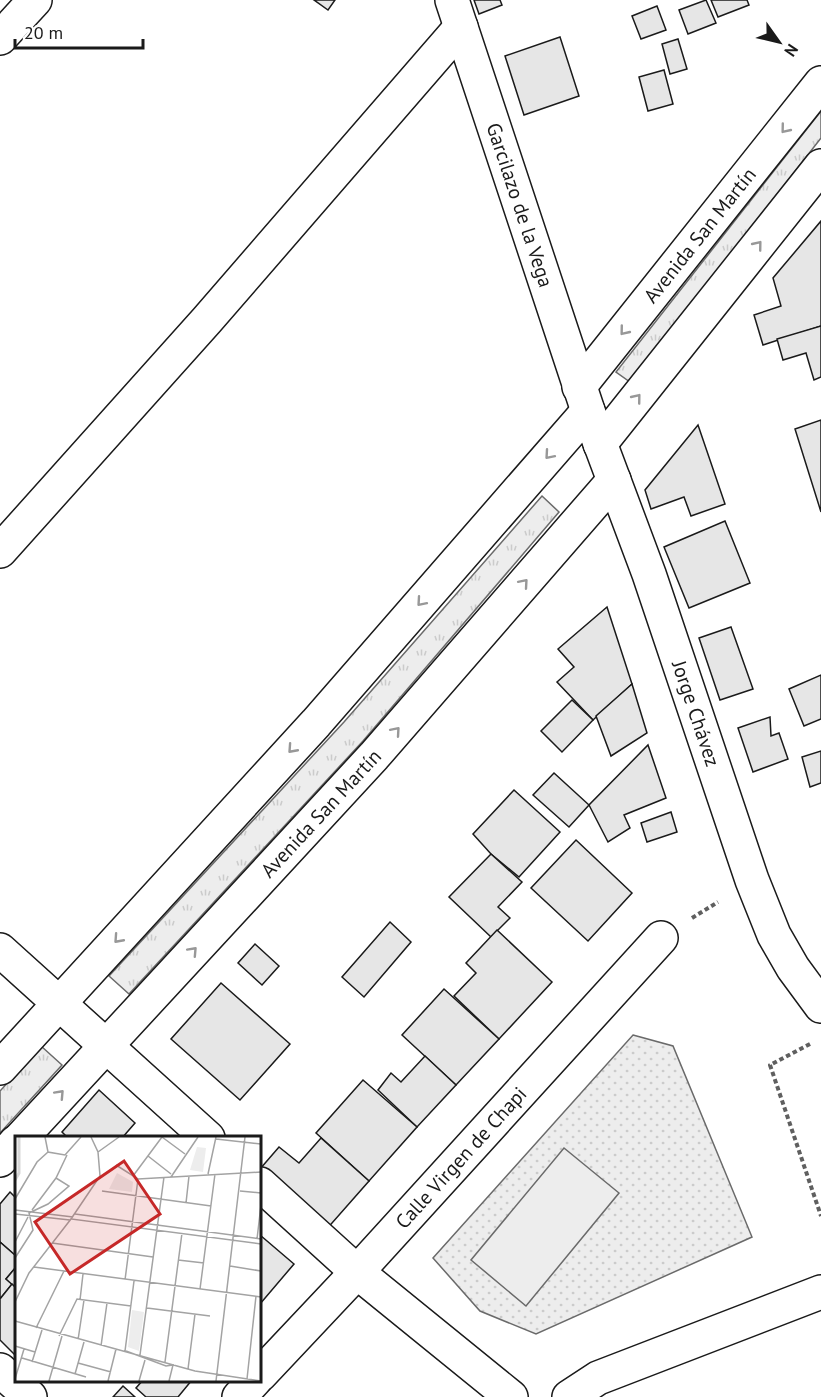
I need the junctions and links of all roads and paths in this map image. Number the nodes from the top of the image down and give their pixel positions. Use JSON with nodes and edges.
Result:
{"nodes":[{"id":1,"x":34,"y":0,"type":"edge"},
{"id":2,"x":457,"y":14,"type":"edge"},
{"id":3,"x":0,"y":38,"type":"edge"},
{"id":4,"x":821,"y":83,"type":"edge"},
{"id":5,"x":821,"y":166,"type":"edge"},
{"id":6,"x":583,"y":399,"type":"junction"},
{"id":7,"x":600,"y":444,"type":"junction"},
{"id":8,"x":614,"y":480,"type":"junction"},
{"id":9,"x":0,"y":551,"type":"edge"},
{"id":10,"x":752,"y":880,"type":"junction"},
{"id":11,"x":660,"y":938,"type":"joint"},
{"id":12,"x":0,"y":950,"type":"edge"},
{"id":13,"x":59,"y":1004,"type":"junction"},
{"id":14,"x":821,"y":1006,"type":"edge"},
{"id":15,"x":811,"y":1043,"type":"dead end"},
{"id":16,"x":106,"y":1045,"type":"junction"},
{"id":17,"x":0,"y":1068,"type":"edge"},
{"id":18,"x":22,"y":1136,"type":"edge"},
{"id":19,"x":207,"y":1136,"type":"edge"},
{"id":20,"x":15,"y":1143,"type":"edge"},
{"id":21,"x":0,"y":1160,"type":"edge"},
{"id":22,"x":261,"y":1185,"type":"edge"},
{"id":23,"x":821,"y":1216,"type":"edge"},
{"id":24,"x":357,"y":1272,"type":"junction"},
{"id":25,"x":821,"y":1292,"type":"edge"},
{"id":26,"x":0,"y":1370,"type":"edge"},
{"id":27,"x":261,"y":1374,"type":"edge"},
{"id":28,"x":253,"y":1382,"type":"edge"},
{"id":29,"x":602,"y":1387,"type":"edge"},
{"id":30,"x":30,"y":1397,"type":"edge"},
{"id":31,"x":239,"y":1397,"type":"edge"},
{"id":32,"x":511,"y":1397,"type":"edge"},
{"id":33,"x":569,"y":1397,"type":"edge"}],
"edges":[{"from":1,"to":3,"type":"street"},
{"from":2,"to":6,"type":"street","name":"Garcilazo de la Vega"},
{"from":2,"to":9,"type":"street"},
{"from":4,"to":6,"type":"street","name":"Avenida San Martín","one_way":true},
{"from":7,"to":5,"type":"street","one_way":true},
{"from":6,"to":7,"type":"street","name":"Jorge Chávez"},
{"from":6,"to":13,"type":"street","name":"Avenida San Martín","one_way":true},
{"from":7,"to":8,"type":"street","name":"Jorge Chávez"},
{"from":8,"to":10,"type":"street","name":"Jorge Chávez"},
{"from":16,"to":8,"type":"street","name":"Avenida San Martín","one_way":true},
{"from":10,"to":11,"type":"path"},
{"from":10,"to":14,"type":"street","name":"Jorge Chávez"},
{"from":11,"to":24,"type":"street","name":"Calle Virgen de Chapi"},
{"from":12,"to":13,"type":"street"},
{"from":13,"to":16,"type":"street"},
{"from":13,"to":17,"type":"street","name":"Avenida San Martín"},
{"from":15,"to":23,"type":"path"},
{"from":18,"to":16,"type":"street","name":"Avenida San Martín","one_way":true},
{"from":16,"to":19,"type":"street"},
{"from":20,"to":21,"type":"street"},
{"from":22,"to":24,"type":"street"},
{"from":24,"to":27,"type":"street","name":"Calle Virgen de Chapi"},
{"from":24,"to":32,"type":"street"},
{"from":25,"to":29,"type":"street"},
{"from":26,"to":30,"type":"street"},
{"from":28,"to":31,"type":"street"},
{"from":29,"to":33,"type":"street"}]}
